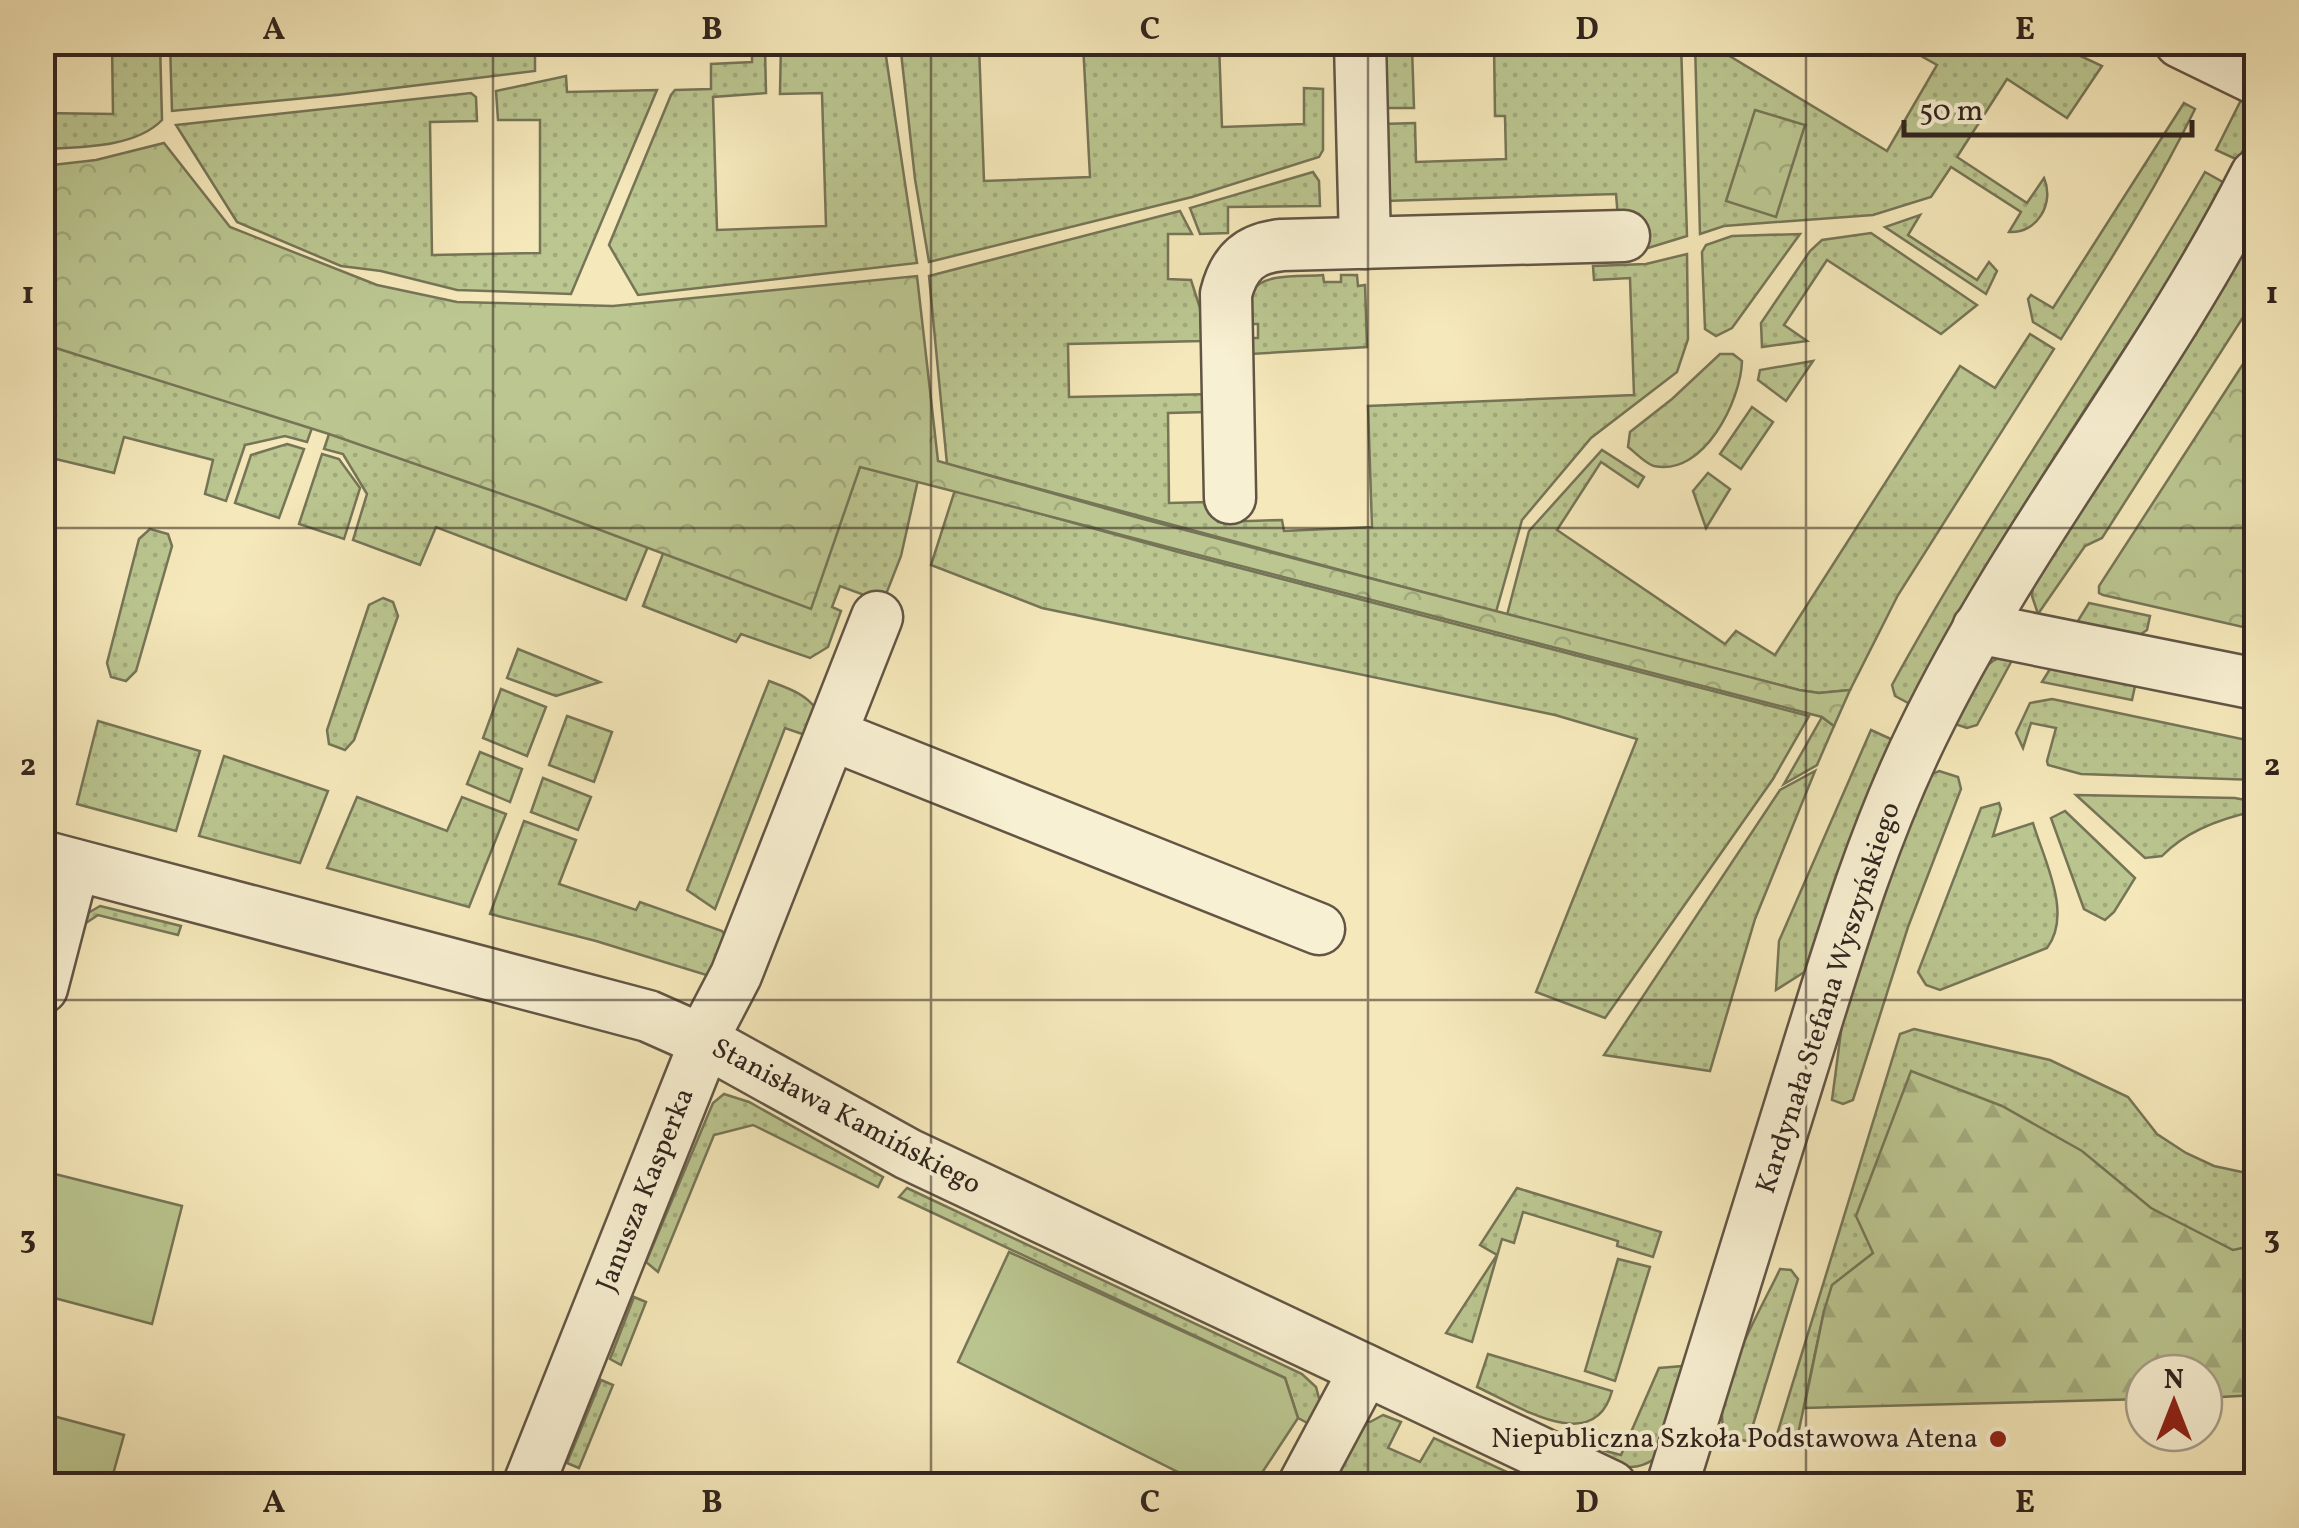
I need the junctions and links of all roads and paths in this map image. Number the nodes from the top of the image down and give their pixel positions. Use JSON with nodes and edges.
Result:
{"nodes":[{"id":1,"x":1360,"y":42,"type":"edge"},
{"id":2,"x":2180,"y":42,"type":"edge"},
{"id":3,"x":2256,"y":79,"type":"edge"},
{"id":4,"x":2256,"y":175,"type":"edge"},
{"id":5,"x":1624,"y":236,"type":"dead end"},
{"id":6,"x":1365,"y":243,"type":"junction"},
{"id":7,"x":1230,"y":498,"type":"dead end"},
{"id":8,"x":877,"y":617,"type":"dead end"},
{"id":9,"x":1978,"y":628,"type":"junction"},
{"id":10,"x":2256,"y":684,"type":"edge"},
{"id":11,"x":832,"y":735,"type":"junction"},
{"id":12,"x":58,"y":860,"type":"edge"},
{"id":13,"x":1319,"y":929,"type":"dead end"},
{"id":14,"x":42,"y":988,"type":"edge"},
{"id":15,"x":702,"y":1040,"type":"junction"},
{"id":16,"x":1365,"y":1370,"type":"junction"},
{"id":17,"x":528,"y":1486,"type":"edge"},
{"id":18,"x":1303,"y":1486,"type":"edge"},
{"id":19,"x":1611,"y":1486,"type":"edge"},
{"id":20,"x":1672,"y":1486,"type":"edge"}],
"edges":[{"from":1,"to":6,"type":"street"},
{"from":2,"to":3,"type":"street"},
{"from":4,"to":9,"type":"street","name":"Kardynała Stefana Wyszyńskiego"},
{"from":5,"to":6,"type":"street"},
{"from":6,"to":7,"type":"street"},
{"from":8,"to":11,"type":"street","name":"Janusza Kasperka"},
{"from":9,"to":10,"type":"street"},
{"from":9,"to":20,"type":"street","name":"Kardynała Stefana Wyszyńskiego"},
{"from":11,"to":13,"type":"street"},
{"from":11,"to":15,"type":"street","name":"Janusza Kasperka"},
{"from":12,"to":14,"type":"street"},
{"from":12,"to":15,"type":"street","name":"Stanisława Kamińskiego"},
{"from":15,"to":16,"type":"street","name":"Stanisława Kamińskiego"},
{"from":15,"to":17,"type":"street","name":"Janusza Kasperka"},
{"from":16,"to":18,"type":"street"},
{"from":16,"to":19,"type":"street","name":"Stanisława Kamińskiego"}]}
